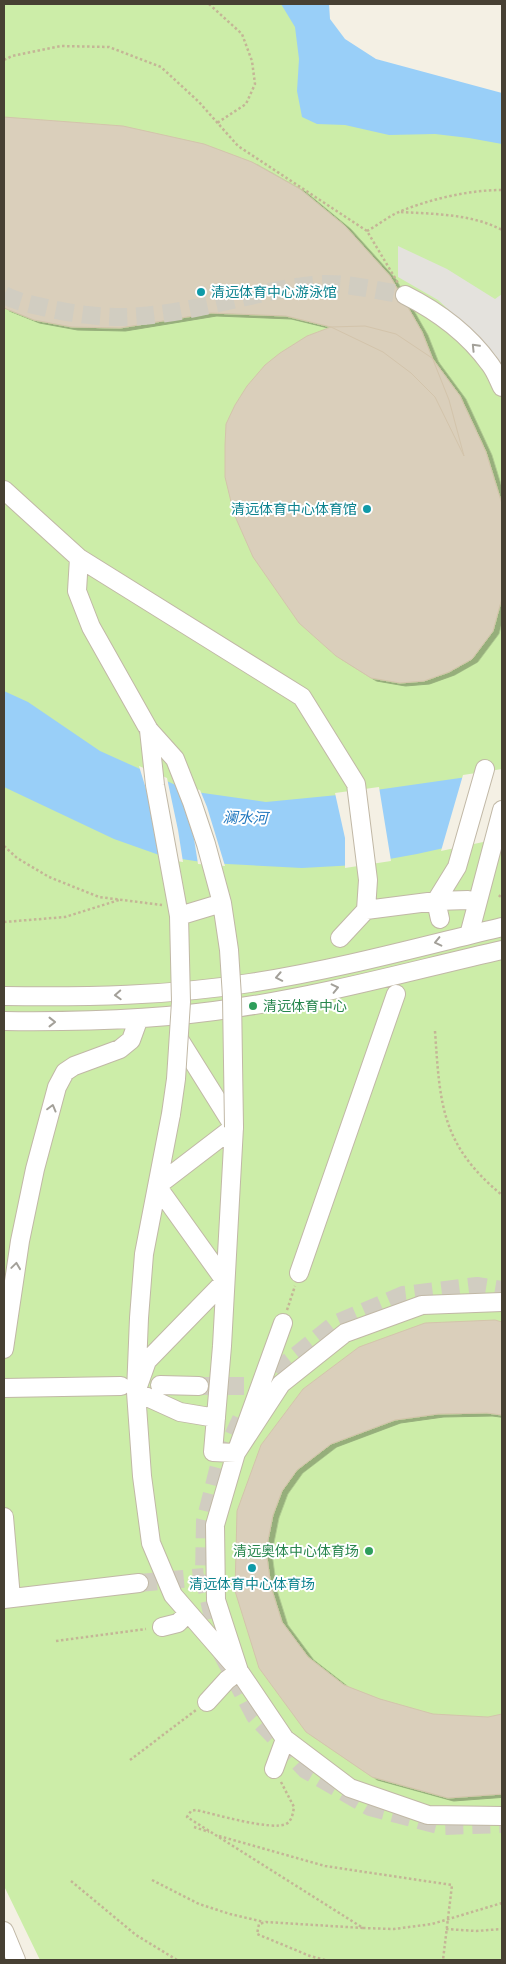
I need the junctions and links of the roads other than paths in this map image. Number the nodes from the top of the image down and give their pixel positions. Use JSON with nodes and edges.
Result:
{"nodes":[{"id":1,"x":405,"y":295,"type":"tunnel mouth"},
{"id":2,"x":502,"y":387,"type":"edge"},
{"id":3,"x":4,"y":490,"type":"edge"},
{"id":4,"x":79,"y":558,"type":"junction"},
{"id":5,"x":149,"y":730,"type":"junction"},
{"id":6,"x":486,"y":769,"type":"dead end"},
{"id":7,"x":502,"y":810,"type":"edge"},
{"id":8,"x":468,"y":900,"type":"dead end"},
{"id":9,"x":222,"y":903,"type":"junction"},
{"id":10,"x":366,"y":910,"type":"junction"},
{"id":11,"x":438,"y":910,"type":"junction"},
{"id":12,"x":173,"y":912,"type":"junction"},
{"id":13,"x":502,"y":928,"type":"edge"},
{"id":14,"x":469,"y":935,"type":"junction"},
{"id":15,"x":340,"y":938,"type":"dead end"},
{"id":16,"x":502,"y":950,"type":"edge"},
{"id":17,"x":396,"y":994,"type":"dead end"},
{"id":18,"x":4,"y":996,"type":"edge"},
{"id":19,"x":139,"y":1018,"type":"junction"},
{"id":20,"x":4,"y":1022,"type":"edge"},
{"id":21,"x":179,"y":1039,"type":"junction"},
{"id":22,"x":234,"y":1127,"type":"junction"},
{"id":23,"x":157,"y":1186,"type":"junction"},
{"id":24,"x":299,"y":1273,"type":"road end"},
{"id":25,"x":226,"y":1281,"type":"junction"},
{"id":26,"x":502,"y":1302,"type":"edge"},
{"id":27,"x":283,"y":1323,"type":"road end"},
{"id":28,"x":4,"y":1349,"type":"edge"},
{"id":29,"x":160,"y":1385,"type":"dead end"},
{"id":30,"x":199,"y":1386,"type":"tunnel mouth"},
{"id":31,"x":4,"y":1388,"type":"edge"},
{"id":32,"x":128,"y":1389,"type":"junction"},
{"id":33,"x":216,"y":1418,"type":"junction"},
{"id":34,"x":236,"y":1453,"type":"junction"},
{"id":35,"x":4,"y":1517,"type":"edge"},
{"id":36,"x":139,"y":1583,"type":"tunnel mouth"},
{"id":37,"x":7,"y":1598,"type":"edge"},
{"id":38,"x":188,"y":1613,"type":"junction"},
{"id":39,"x":162,"y":1626,"type":"road end"},
{"id":40,"x":239,"y":1672,"type":"junction"},
{"id":41,"x":207,"y":1702,"type":"road end"},
{"id":42,"x":285,"y":1739,"type":"junction"},
{"id":43,"x":274,"y":1769,"type":"road end"},
{"id":44,"x":502,"y":1816,"type":"edge"},
{"id":45,"x":4,"y":1931,"type":"edge"},
{"id":46,"x":16,"y":1960,"type":"edge"}],
"edges":[{"from":2,"to":1,"type":"street","one_way":true},
{"from":3,"to":4,"type":"street"},
{"from":4,"to":5,"type":"street"},
{"from":4,"to":10,"type":"street"},
{"from":5,"to":9,"type":"street","bridge":true},
{"from":5,"to":12,"type":"street","bridge":true},
{"from":6,"to":11,"type":"street"},
{"from":7,"to":14,"type":"street"},
{"from":8,"to":11,"type":"street"},
{"from":9,"to":12,"type":"street","bridge":true},
{"from":9,"to":22,"type":"street","bridge":true},
{"from":10,"to":11,"type":"street"},
{"from":10,"to":15,"type":"street"},
{"from":12,"to":21,"type":"street","bridge":true},
{"from":13,"to":14,"type":"street"},
{"from":14,"to":18,"type":"street","one_way":true},
{"from":19,"to":16,"type":"street","one_way":true},
{"from":17,"to":24,"type":"street"},
{"from":20,"to":19,"type":"street","one_way":true},
{"from":28,"to":19,"type":"street","one_way":true},
{"from":21,"to":22,"type":"street","bridge":true},
{"from":21,"to":23,"type":"street","bridge":true},
{"from":22,"to":23,"type":"street"},
{"from":22,"to":25,"type":"street"},
{"from":23,"to":25,"type":"street"},
{"from":23,"to":32,"type":"street"},
{"from":25,"to":32,"type":"street"},
{"from":25,"to":33,"type":"street"},
{"from":26,"to":34,"type":"street"},
{"from":27,"to":34,"type":"street"},
{"from":29,"to":30,"type":"street"},
{"from":31,"to":32,"type":"street"},
{"from":32,"to":33,"type":"street"},
{"from":32,"to":38,"type":"street"},
{"from":33,"to":34,"type":"street"},
{"from":34,"to":40,"type":"street"},
{"from":35,"to":37,"type":"street"},
{"from":36,"to":37,"type":"street"},
{"from":38,"to":39,"type":"street"},
{"from":38,"to":40,"type":"street"},
{"from":40,"to":41,"type":"street"},
{"from":40,"to":42,"type":"street"},
{"from":42,"to":43,"type":"street"},
{"from":42,"to":44,"type":"street"},
{"from":45,"to":46,"type":"street"}]}
